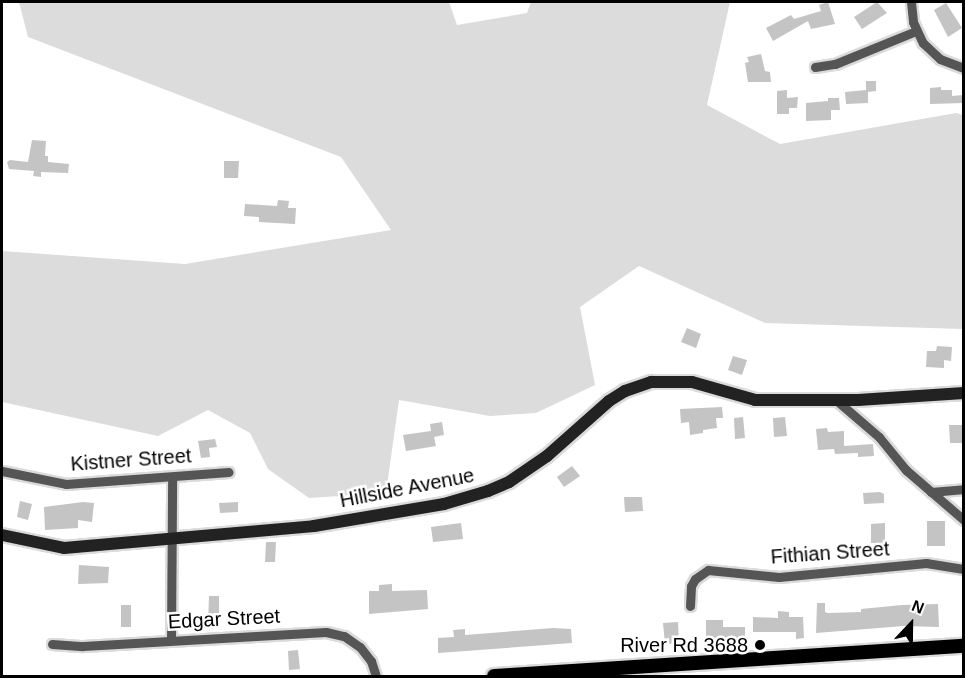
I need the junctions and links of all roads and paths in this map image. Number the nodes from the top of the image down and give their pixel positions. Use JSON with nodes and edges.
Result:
{"nodes":[{"id":1,"x":911,"y":2,"type":"edge"},
{"id":2,"x":916,"y":31,"type":"junction"},
{"id":3,"x":814,"y":67,"type":"dead end"},
{"id":4,"x":962,"y":68,"type":"edge"},
{"id":5,"x":963,"y":393,"type":"edge"},
{"id":6,"x":836,"y":400,"type":"junction"},
{"id":7,"x":2,"y":471,"type":"edge"},
{"id":8,"x":229,"y":472,"type":"dead end"},
{"id":9,"x":172,"y":477,"type":"junction"},
{"id":10,"x":963,"y":489,"type":"edge"},
{"id":11,"x":931,"y":492,"type":"junction"},
{"id":12,"x":963,"y":520,"type":"edge"},
{"id":13,"x":2,"y":536,"type":"edge"},
{"id":14,"x":171,"y":540,"type":"junction"},
{"id":15,"x":963,"y":569,"type":"edge"},
{"id":16,"x":690,"y":606,"type":"dead end"},
{"id":17,"x":171,"y":640,"type":"junction"},
{"id":18,"x":52,"y":645,"type":"dead end"},
{"id":19,"x":963,"y":646,"type":"edge"},
{"id":20,"x":376,"y":676,"type":"edge"},
{"id":21,"x":494,"y":676,"type":"edge"}],
"edges":[{"from":1,"to":2,"type":"street"},
{"from":2,"to":3,"type":"street"},
{"from":2,"to":4,"type":"street"},
{"from":5,"to":6,"type":"street","name":"Hillside Avenue"},
{"from":6,"to":11,"type":"street"},
{"from":6,"to":14,"type":"street","name":"Hillside Avenue"},
{"from":7,"to":9,"type":"street","name":"Kistner Street"},
{"from":8,"to":9,"type":"street","name":"Kistner Street"},
{"from":9,"to":14,"type":"street"},
{"from":10,"to":11,"type":"street"},
{"from":11,"to":12,"type":"street"},
{"from":13,"to":14,"type":"street","name":"Hillside Avenue"},
{"from":14,"to":17,"type":"street"},
{"from":15,"to":16,"type":"street","name":"Fithian Street"},
{"from":17,"to":18,"type":"street","name":"Edgar Street"},
{"from":17,"to":20,"type":"street","name":"Edgar Street"},
{"from":19,"to":21,"type":"main road"}]}
